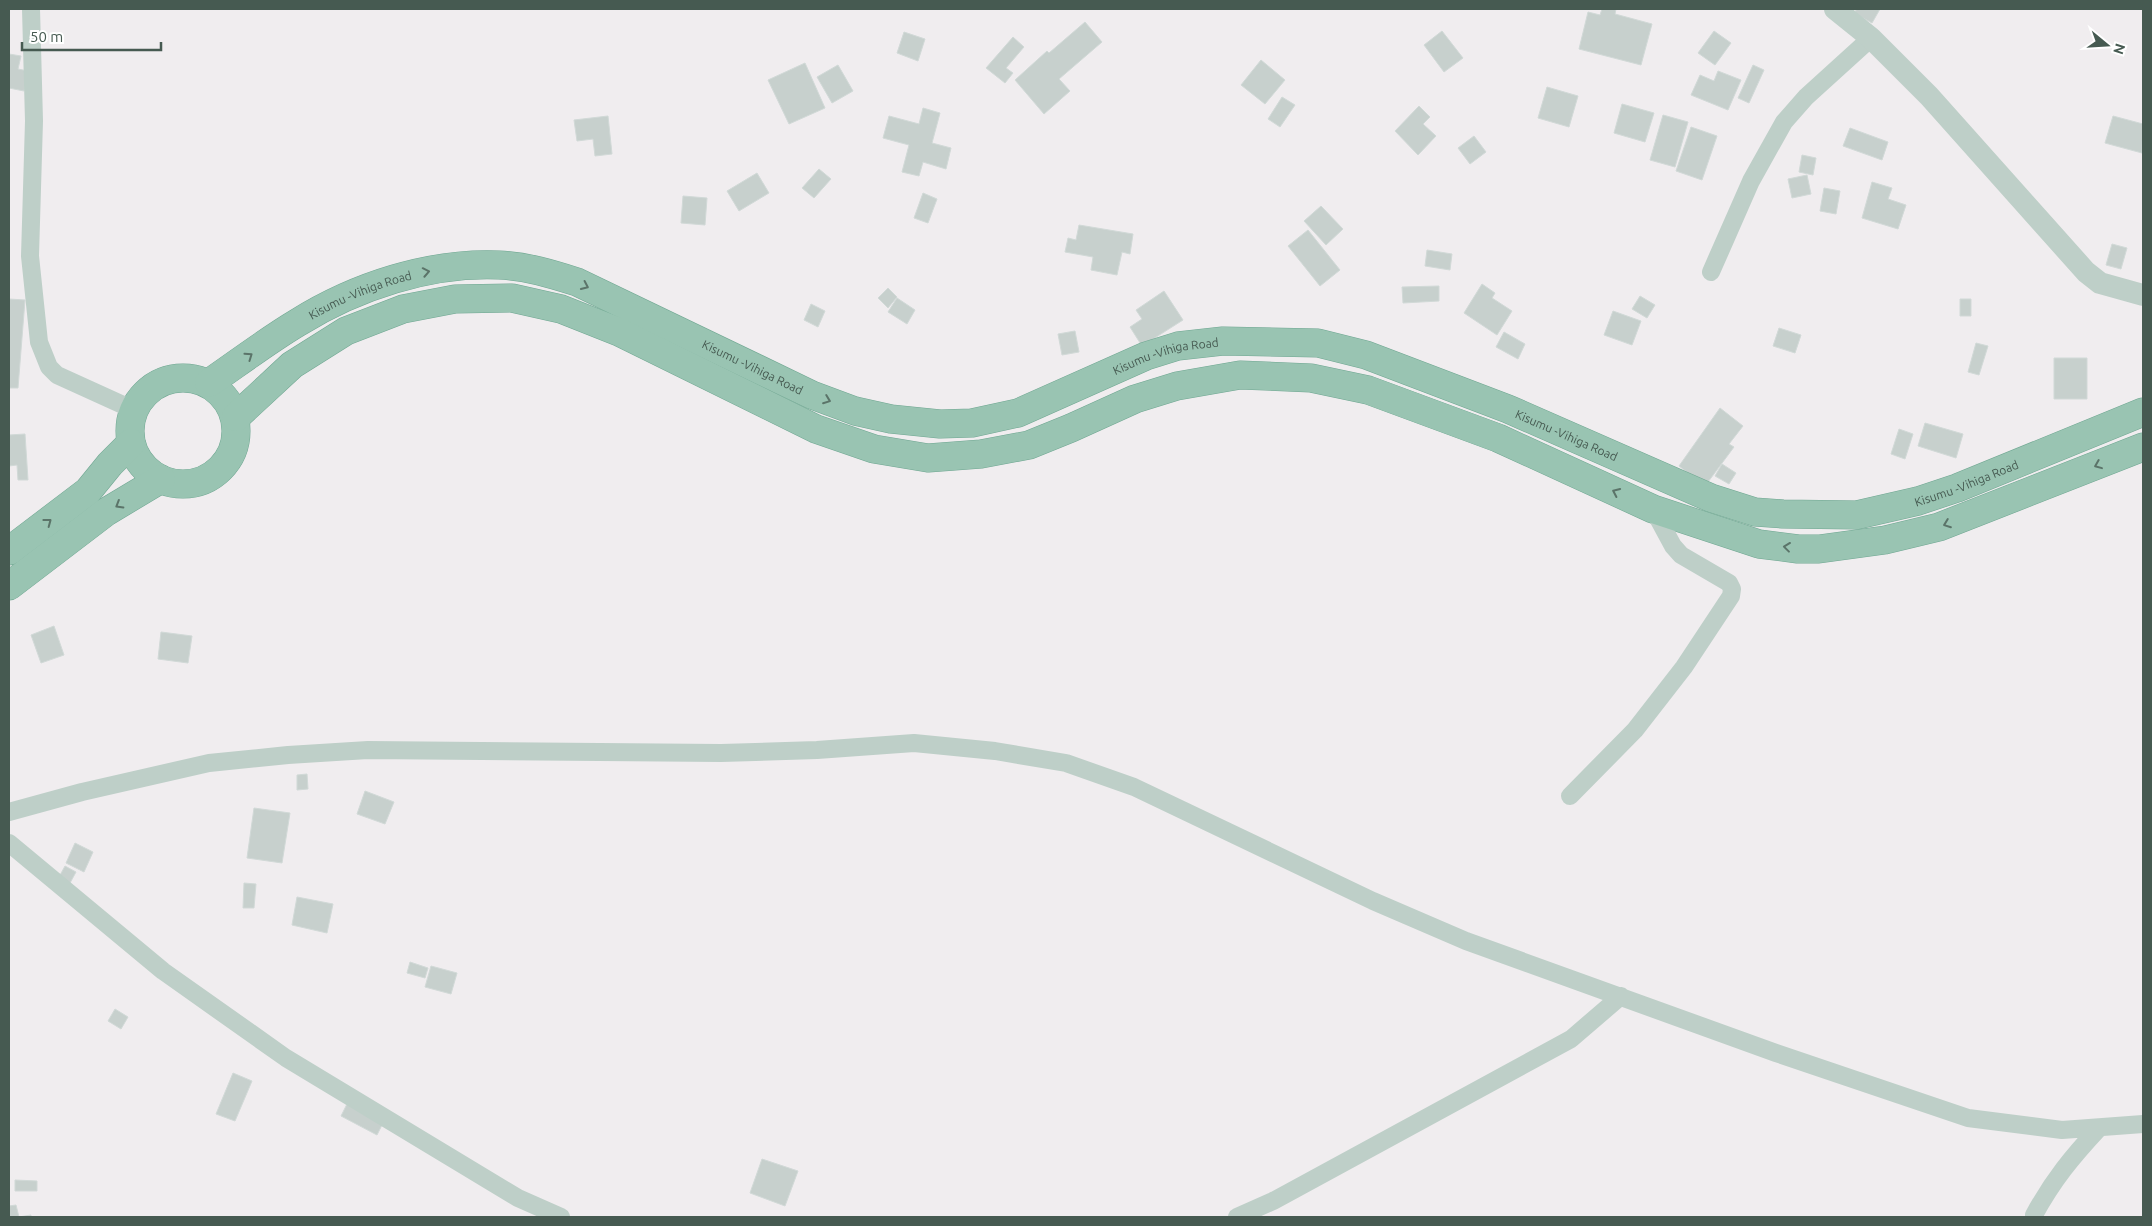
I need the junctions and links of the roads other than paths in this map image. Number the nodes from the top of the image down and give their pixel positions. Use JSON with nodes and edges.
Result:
{"nodes":[{"id":1,"x":31,"y":9,"type":"edge"},
{"id":2,"x":1835,"y":9,"type":"edge"},
{"id":3,"x":1871,"y":38,"type":"junction"},
{"id":4,"x":1711,"y":272,"type":"dead end"},
{"id":5,"x":2143,"y":295,"type":"edge"},
{"id":6,"x":209,"y":383,"type":"junction"},
{"id":7,"x":134,"y":410,"type":"junction"},
{"id":8,"x":2143,"y":412,"type":"edge"},
{"id":9,"x":236,"y":417,"type":"junction"},
{"id":10,"x":131,"y":443,"type":"junction"},
{"id":11,"x":2143,"y":447,"type":"edge"},
{"id":12,"x":161,"y":479,"type":"junction"},
{"id":13,"x":1653,"y":509,"type":"junction"},
{"id":14,"x":9,"y":551,"type":"edge"},
{"id":15,"x":9,"y":586,"type":"edge"},
{"id":16,"x":1570,"y":796,"type":"dead end"},
{"id":17,"x":9,"y":812,"type":"edge"},
{"id":18,"x":9,"y":843,"type":"edge"},
{"id":19,"x":1620,"y":996,"type":"junction"},
{"id":20,"x":2143,"y":1124,"type":"edge"},
{"id":21,"x":2099,"y":1128,"type":"junction"},
{"id":22,"x":561,"y":1217,"type":"edge"},
{"id":23,"x":1237,"y":1217,"type":"edge"},
{"id":24,"x":2034,"y":1217,"type":"edge"}],
"edges":[{"from":1,"to":7,"type":"street"},
{"from":2,"to":3,"type":"street"},
{"from":3,"to":4,"type":"street"},
{"from":3,"to":5,"type":"street"},
{"from":6,"to":7,"type":"highway"},
{"from":6,"to":8,"type":"highway","name":"Kisumu -Vihiga Road","one_way":true},
{"from":6,"to":9,"type":"highway"},
{"from":7,"to":10,"type":"highway"},
{"from":9,"to":12,"type":"highway"},
{"from":13,"to":9,"type":"highway","one_way":true},
{"from":10,"to":12,"type":"highway"},
{"from":14,"to":10,"type":"highway","one_way":true},
{"from":11,"to":13,"type":"highway","one_way":true},
{"from":12,"to":15,"type":"highway","one_way":true},
{"from":13,"to":16,"type":"street"},
{"from":17,"to":19,"type":"street"},
{"from":18,"to":22,"type":"street"},
{"from":19,"to":21,"type":"street"},
{"from":19,"to":23,"type":"street"},
{"from":20,"to":21,"type":"street"},
{"from":21,"to":24,"type":"street"}]}
